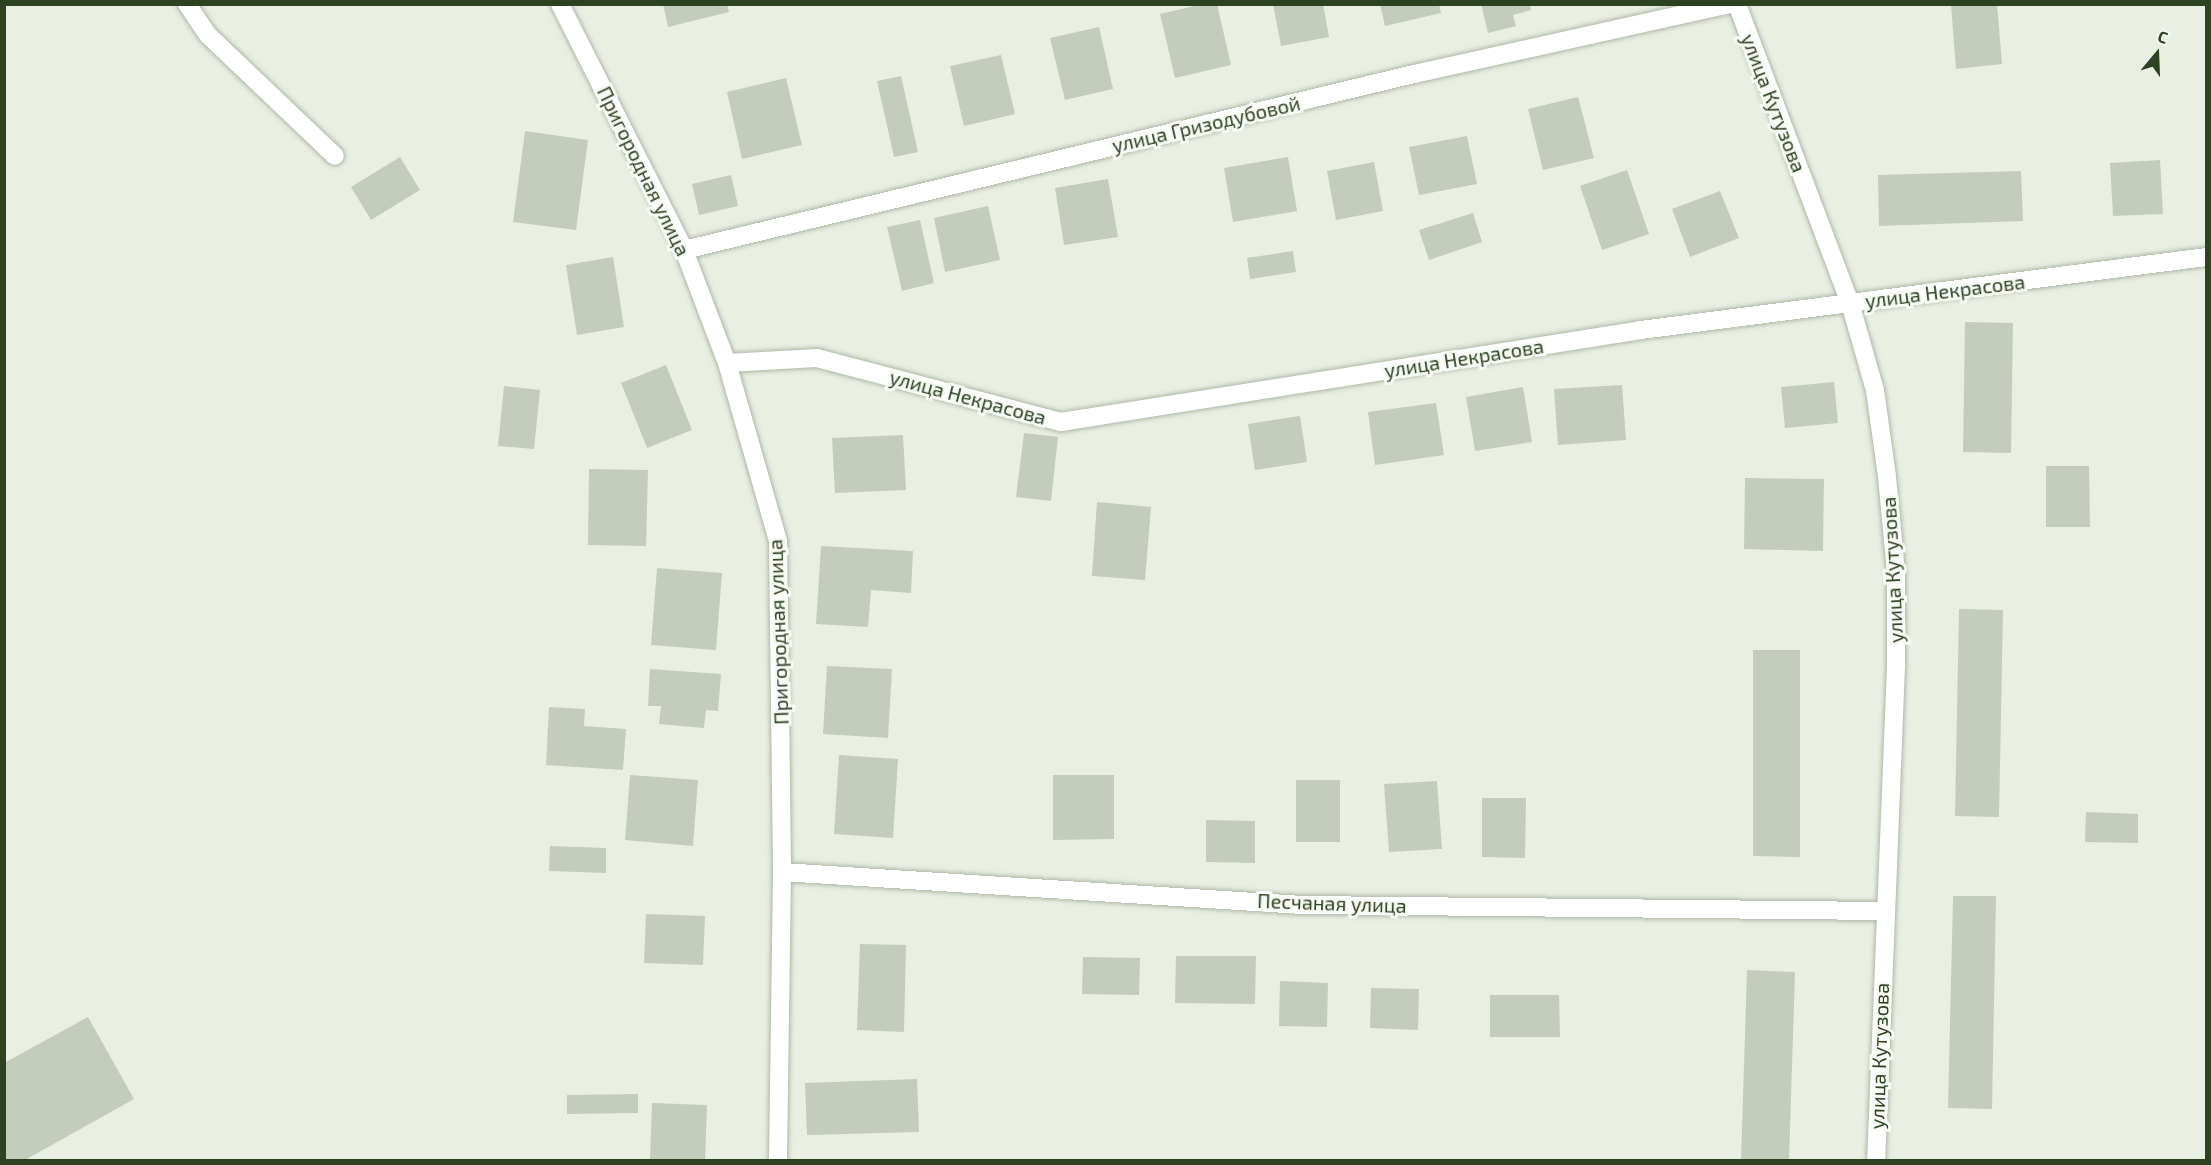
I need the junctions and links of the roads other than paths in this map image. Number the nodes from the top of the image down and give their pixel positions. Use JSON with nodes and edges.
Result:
{"nodes":[{"id":1,"x":187,"y":4,"type":"edge"},
{"id":2,"x":560,"y":4,"type":"edge"},
{"id":3,"x":1729,"y":4,"type":"edge"},
{"id":4,"x":1737,"y":4,"type":"edge"},
{"id":5,"x":335,"y":156,"type":"dead end"},
{"id":6,"x":684,"y":250,"type":"junction"},
{"id":7,"x":2206,"y":257,"type":"edge"},
{"id":8,"x":1850,"y":303,"type":"junction"},
{"id":9,"x":728,"y":363,"type":"junction"},
{"id":10,"x":782,"y":872,"type":"junction"},
{"id":11,"x":1883,"y":911,"type":"junction"},
{"id":12,"x":778,"y":1161,"type":"edge"},
{"id":13,"x":1876,"y":1161,"type":"edge"}],
"edges":[{"from":1,"to":5,"type":"street"},
{"from":2,"to":6,"type":"street","name":"Пригородная улица"},
{"from":3,"to":6,"type":"street","name":"улица Гризодубовой"},
{"from":4,"to":8,"type":"street","name":"улица Кутузова"},
{"from":6,"to":9,"type":"street","name":"Пригородная улица"},
{"from":7,"to":8,"type":"street","name":"улица Некрасова"},
{"from":8,"to":9,"type":"street","name":"улица Некрасова"},
{"from":8,"to":11,"type":"street","name":"улица Кутузова"},
{"from":9,"to":10,"type":"street","name":"Пригородная улица"},
{"from":10,"to":11,"type":"street","name":"Песчаная улица"},
{"from":10,"to":12,"type":"street","name":"Пригородная улица"},
{"from":11,"to":13,"type":"street","name":"улица Кутузова"}]}
